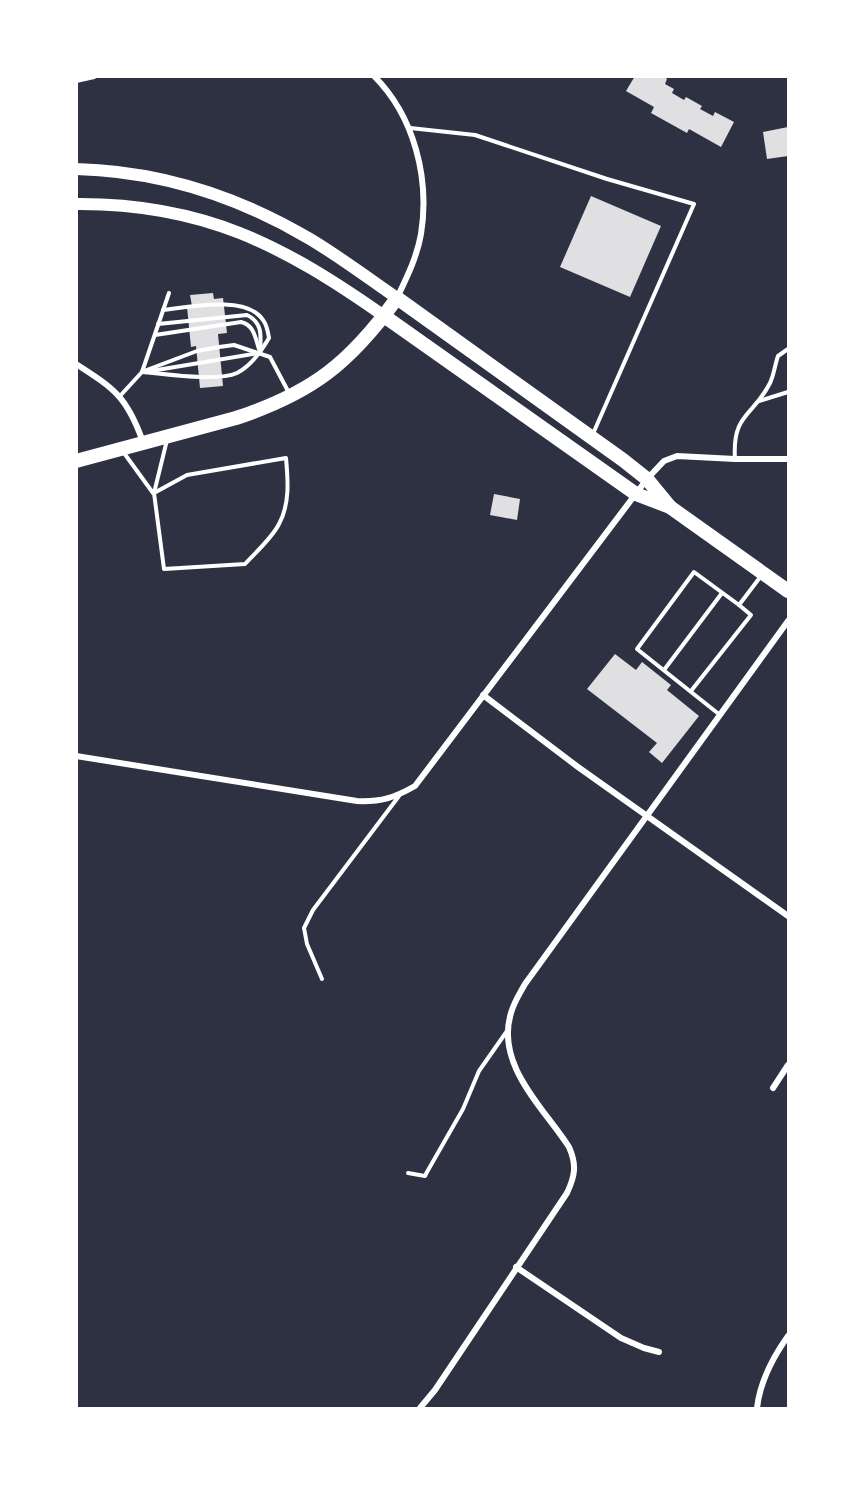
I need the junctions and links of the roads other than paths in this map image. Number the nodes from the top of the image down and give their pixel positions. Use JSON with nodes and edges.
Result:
{"nodes":[{"id":1,"x":94,"y":76,"type":"edge"},
{"id":2,"x":374,"y":76,"type":"edge"},
{"id":3,"x":76,"y":80,"type":"edge"},
{"id":4,"x":410,"y":128,"type":"junction"},
{"id":5,"x":76,"y":169,"type":"edge"},
{"id":6,"x":76,"y":204,"type":"edge"},
{"id":7,"x":169,"y":293,"type":"dead end"},
{"id":8,"x":397,"y":298,"type":"junction"},
{"id":9,"x":163,"y":310,"type":"junction"},
{"id":10,"x":384,"y":316,"type":"junction"},
{"id":11,"x":158,"y":324,"type":"junction"},
{"id":12,"x":154,"y":336,"type":"junction"},
{"id":13,"x":789,"y":349,"type":"edge"},
{"id":14,"x":260,"y":353,"type":"junction"},
{"id":15,"x":76,"y":364,"type":"edge"},
{"id":16,"x":142,"y":372,"type":"junction"},
{"id":17,"x":789,"y":392,"type":"edge"},
{"id":18,"x":120,"y":396,"type":"junction"},
{"id":19,"x":291,"y":396,"type":"junction"},
{"id":20,"x":758,"y":401,"type":"junction"},
{"id":21,"x":168,"y":435,"type":"junction"},
{"id":22,"x":592,"y":436,"type":"junction"},
{"id":23,"x":143,"y":442,"type":"junction"},
{"id":24,"x":120,"y":449,"type":"junction"},
{"id":25,"x":735,"y":459,"type":"junction"},
{"id":26,"x":789,"y":459,"type":"edge"},
{"id":27,"x":76,"y":461,"type":"edge"},
{"id":28,"x":646,"y":479,"type":"junction"},
{"id":29,"x":154,"y":493,"type":"junction"},
{"id":30,"x":636,"y":494,"type":"junction"},
{"id":31,"x":670,"y":507,"type":"junction"},
{"id":32,"x":763,"y":573,"type":"junction"},
{"id":33,"x":789,"y":591,"type":"edge"},
{"id":34,"x":722,"y":592,"type":"junction"},
{"id":35,"x":739,"y":605,"type":"junction"},
{"id":36,"x":789,"y":621,"type":"edge"},
{"id":37,"x":664,"y":670,"type":"junction"},
{"id":38,"x":691,"y":691,"type":"junction"},
{"id":39,"x":483,"y":695,"type":"junction"},
{"id":40,"x":720,"y":715,"type":"junction"},
{"id":41,"x":76,"y":756,"type":"edge"},
{"id":42,"x":399,"y":795,"type":"junction"},
{"id":43,"x":646,"y":817,"type":"junction"},
{"id":44,"x":789,"y":916,"type":"edge"},
{"id":45,"x":322,"y":980,"type":"dead end"},
{"id":46,"x":508,"y":1030,"type":"junction"},
{"id":47,"x":789,"y":1065,"type":"edge"},
{"id":48,"x":773,"y":1088,"type":"dead end"},
{"id":49,"x":408,"y":1173,"type":"dead end"},
{"id":50,"x":516,"y":1267,"type":"junction"},
{"id":51,"x":789,"y":1336,"type":"edge"},
{"id":52,"x":659,"y":1352,"type":"dead end"},
{"id":53,"x":420,"y":1408,"type":"edge"},
{"id":54,"x":757,"y":1408,"type":"edge"}],
"edges":[{"from":1,"to":3,"type":"street"},
{"from":2,"to":4,"type":"street"},
{"from":4,"to":8,"type":"street"},
{"from":4,"to":22,"type":"lane"},
{"from":5,"to":8,"type":"main road"},
{"from":6,"to":10,"type":"main road"},
{"from":7,"to":9,"type":"lane"},
{"from":8,"to":10,"type":"highway"},
{"from":8,"to":22,"type":"highway"},
{"from":9,"to":11,"type":"lane"},
{"from":9,"to":14,"type":"lane"},
{"from":10,"to":19,"type":"highway"},
{"from":10,"to":30,"type":"highway"},
{"from":11,"to":12,"type":"lane"},
{"from":11,"to":14,"type":"lane"},
{"from":12,"to":14,"type":"lane"},
{"from":12,"to":16,"type":"lane"},
{"from":13,"to":20,"type":"lane"},
{"from":14,"to":16,"type":"lane"},
{"from":14,"to":16,"type":"lane"},
{"from":14,"to":16,"type":"lane"},
{"from":14,"to":19,"type":"lane"},
{"from":15,"to":18,"type":"street"},
{"from":16,"to":18,"type":"lane"},
{"from":17,"to":20,"type":"lane"},
{"from":18,"to":23,"type":"street"},
{"from":19,"to":21,"type":"highway"},
{"from":20,"to":25,"type":"lane"},
{"from":21,"to":23,"type":"highway"},
{"from":21,"to":29,"type":"lane"},
{"from":22,"to":28,"type":"highway"},
{"from":23,"to":24,"type":"highway"},
{"from":24,"to":27,"type":"highway"},
{"from":24,"to":29,"type":"lane"},
{"from":25,"to":26,"type":"street"},
{"from":25,"to":28,"type":"street"},
{"from":28,"to":30,"type":"street"},
{"from":28,"to":31,"type":"highway"},
{"from":29,"to":29,"type":"lane"},
{"from":30,"to":31,"type":"highway"},
{"from":30,"to":39,"type":"street"},
{"from":31,"to":32,"type":"highway"},
{"from":32,"to":33,"type":"highway"},
{"from":32,"to":35,"type":"lane"},
{"from":34,"to":35,"type":"lane"},
{"from":34,"to":37,"type":"lane"},
{"from":34,"to":37,"type":"lane"},
{"from":35,"to":38,"type":"lane"},
{"from":36,"to":40,"type":"street"},
{"from":37,"to":38,"type":"lane"},
{"from":38,"to":40,"type":"lane"},
{"from":39,"to":42,"type":"street"},
{"from":39,"to":43,"type":"street"},
{"from":40,"to":43,"type":"street"},
{"from":41,"to":42,"type":"street"},
{"from":42,"to":45,"type":"lane"},
{"from":43,"to":44,"type":"street"},
{"from":43,"to":46,"type":"street"},
{"from":46,"to":49,"type":"lane"},
{"from":46,"to":50,"type":"street"},
{"from":47,"to":48,"type":"street"},
{"from":50,"to":52,"type":"street"},
{"from":50,"to":53,"type":"street"},
{"from":51,"to":54,"type":"street"}]}
